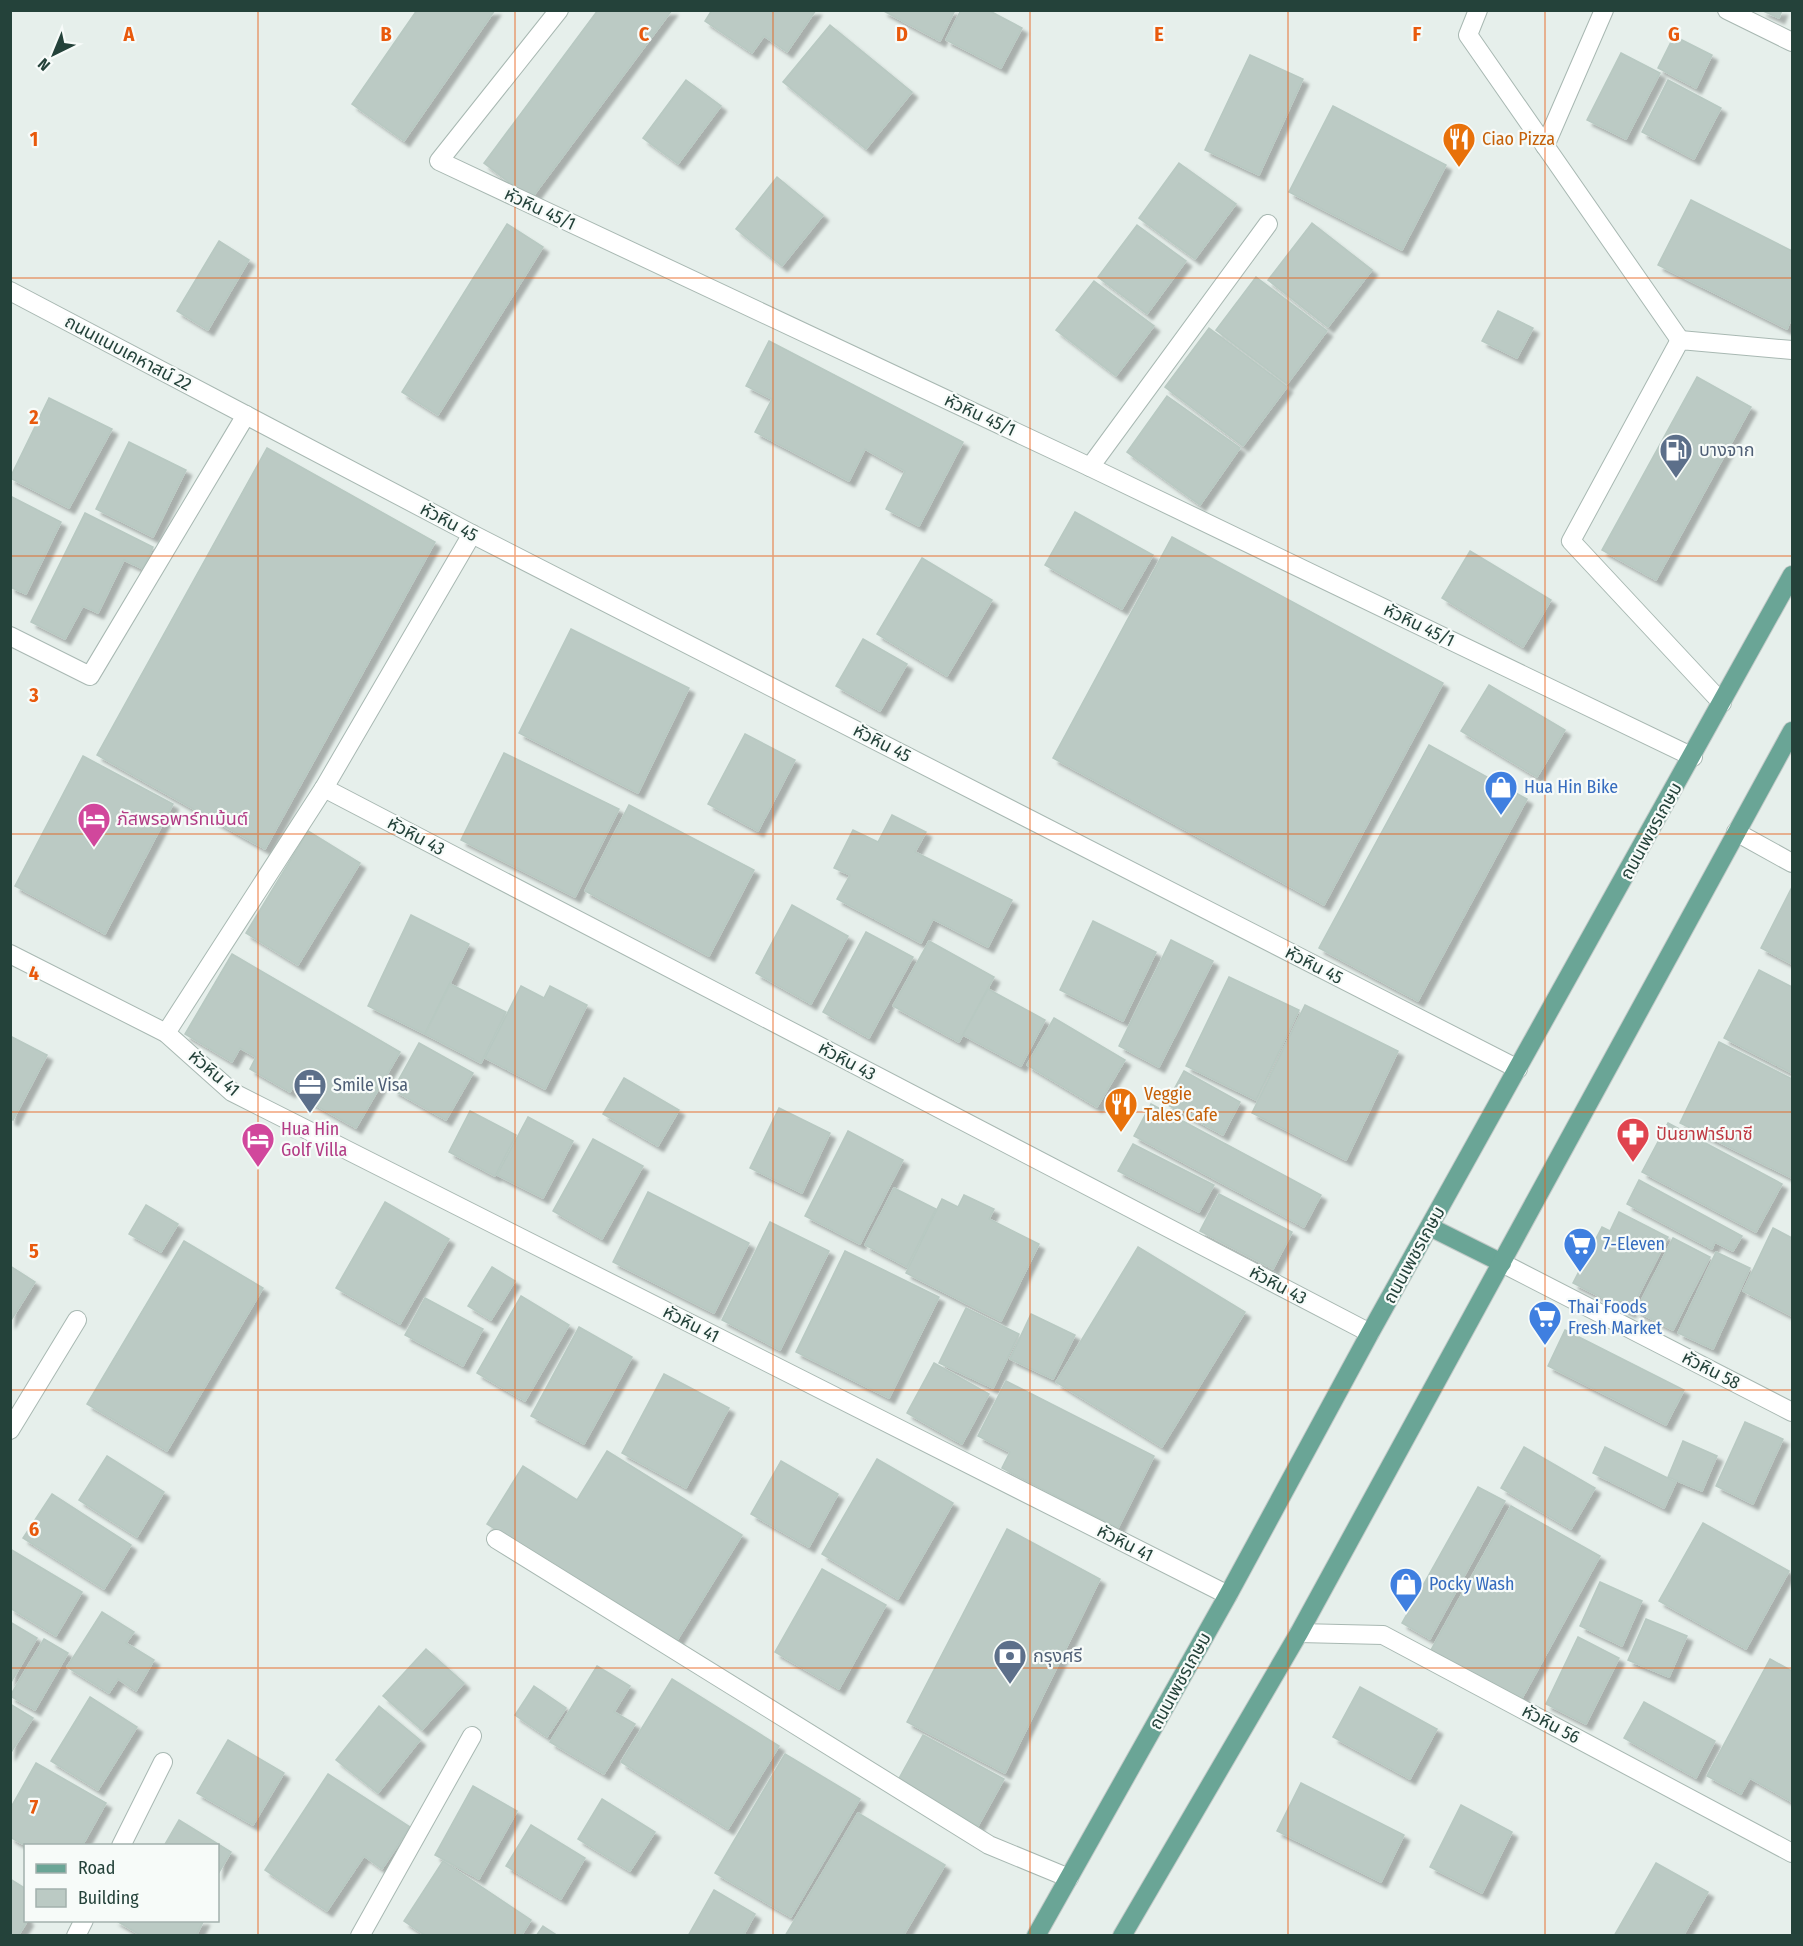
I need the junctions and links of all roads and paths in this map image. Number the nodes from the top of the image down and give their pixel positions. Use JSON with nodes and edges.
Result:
{"nodes":[{"id":1,"x":559,"y":10,"type":"edge"},
{"id":2,"x":1478,"y":10,"type":"edge"},
{"id":3,"x":1604,"y":10,"type":"edge"},
{"id":4,"x":1726,"y":10,"type":"edge"},
{"id":5,"x":1792,"y":42,"type":"edge"},
{"id":6,"x":1545,"y":146,"type":"junction"},
{"id":7,"x":1269,"y":224,"type":"dead end"},
{"id":8,"x":10,"y":291,"type":"edge"},
{"id":9,"x":1680,"y":340,"type":"junction"},
{"id":10,"x":1792,"y":350,"type":"edge"},
{"id":11,"x":246,"y":415,"type":"junction"},
{"id":12,"x":1090,"y":467,"type":"junction"},
{"id":13,"x":472,"y":534,"type":"junction"},
{"id":14,"x":1792,"y":575,"type":"edge"},
{"id":15,"x":10,"y":636,"type":"edge"},
{"id":16,"x":1722,"y":703,"type":"junction"},
{"id":17,"x":1792,"y":731,"type":"edge"},
{"id":18,"x":1693,"y":757,"type":"junction"},
{"id":19,"x":324,"y":788,"type":"junction"},
{"id":20,"x":1736,"y":832,"type":"junction"},
{"id":21,"x":1792,"y":863,"type":"edge"},
{"id":22,"x":10,"y":954,"type":"edge"},
{"id":23,"x":166,"y":1033,"type":"junction"},
{"id":24,"x":1518,"y":1069,"type":"junction"},
{"id":25,"x":1430,"y":1227,"type":"junction"},
{"id":26,"x":1502,"y":1263,"type":"junction"},
{"id":27,"x":77,"y":1320,"type":"dead end"},
{"id":28,"x":1371,"y":1333,"type":"junction"},
{"id":29,"x":1792,"y":1412,"type":"edge"},
{"id":30,"x":10,"y":1430,"type":"edge"},
{"id":31,"x":496,"y":1539,"type":"dead end"},
{"id":32,"x":1228,"y":1595,"type":"junction"},
{"id":33,"x":1299,"y":1633,"type":"junction"},
{"id":34,"x":472,"y":1736,"type":"dead end"},
{"id":35,"x":163,"y":1762,"type":"dead end"},
{"id":36,"x":122,"y":1844,"type":"edge"},
{"id":37,"x":1792,"y":1853,"type":"edge"},
{"id":38,"x":1069,"y":1878,"type":"junction"},
{"id":39,"x":360,"y":1935,"type":"edge"},
{"id":40,"x":1036,"y":1935,"type":"edge"},
{"id":41,"x":1123,"y":1935,"type":"edge"}],
"edges":[{"from":1,"to":12,"type":"street","name":"หัวหิน 45/1"},
{"from":2,"to":6,"type":"street"},
{"from":3,"to":6,"type":"street"},
{"from":4,"to":5,"type":"street"},
{"from":6,"to":9,"type":"street"},
{"from":7,"to":12,"type":"street"},
{"from":8,"to":11,"type":"street","name":"ถนนแนบเคหาสน์ 22"},
{"from":9,"to":10,"type":"street"},
{"from":9,"to":16,"type":"street"},
{"from":11,"to":13,"type":"street","name":"หัวหิน 45"},
{"from":11,"to":15,"type":"street"},
{"from":12,"to":18,"type":"street","name":"หัวหิน 45/1"},
{"from":13,"to":19,"type":"street"},
{"from":13,"to":24,"type":"street","name":"หัวหิน 45"},
{"from":14,"to":16,"type":"main road","name":"ถนนเพชรเกษม"},
{"from":16,"to":18,"type":"main road","name":"ถนนเพชรเกษม"},
{"from":17,"to":20,"type":"main road"},
{"from":18,"to":24,"type":"main road","name":"ถนนเพชรเกษม"},
{"from":19,"to":23,"type":"street"},
{"from":19,"to":28,"type":"street","name":"หัวหิน 43"},
{"from":20,"to":21,"type":"street"},
{"from":20,"to":26,"type":"main road"},
{"from":22,"to":23,"type":"street","name":"หัวหิน 41"},
{"from":23,"to":32,"type":"street","name":"หัวหิน 41"},
{"from":24,"to":25,"type":"main road","name":"ถนนเพชรเกษม"},
{"from":25,"to":26,"type":"main road"},
{"from":25,"to":28,"type":"main road","name":"ถนนเพชรเกษม"},
{"from":26,"to":29,"type":"street","name":"หัวหิน 58"},
{"from":26,"to":33,"type":"main road"},
{"from":27,"to":30,"type":"street"},
{"from":28,"to":32,"type":"main road","name":"ถนนเพชรเกษม"},
{"from":31,"to":38,"type":"street"},
{"from":32,"to":38,"type":"main road","name":"ถนนเพชรเกษม"},
{"from":33,"to":37,"type":"street","name":"หัวหิน 56"},
{"from":33,"to":41,"type":"main road"},
{"from":34,"to":39,"type":"street"},
{"from":35,"to":36,"type":"street"},
{"from":38,"to":40,"type":"main road","name":"ถนนเพชรเกษม"}]}
